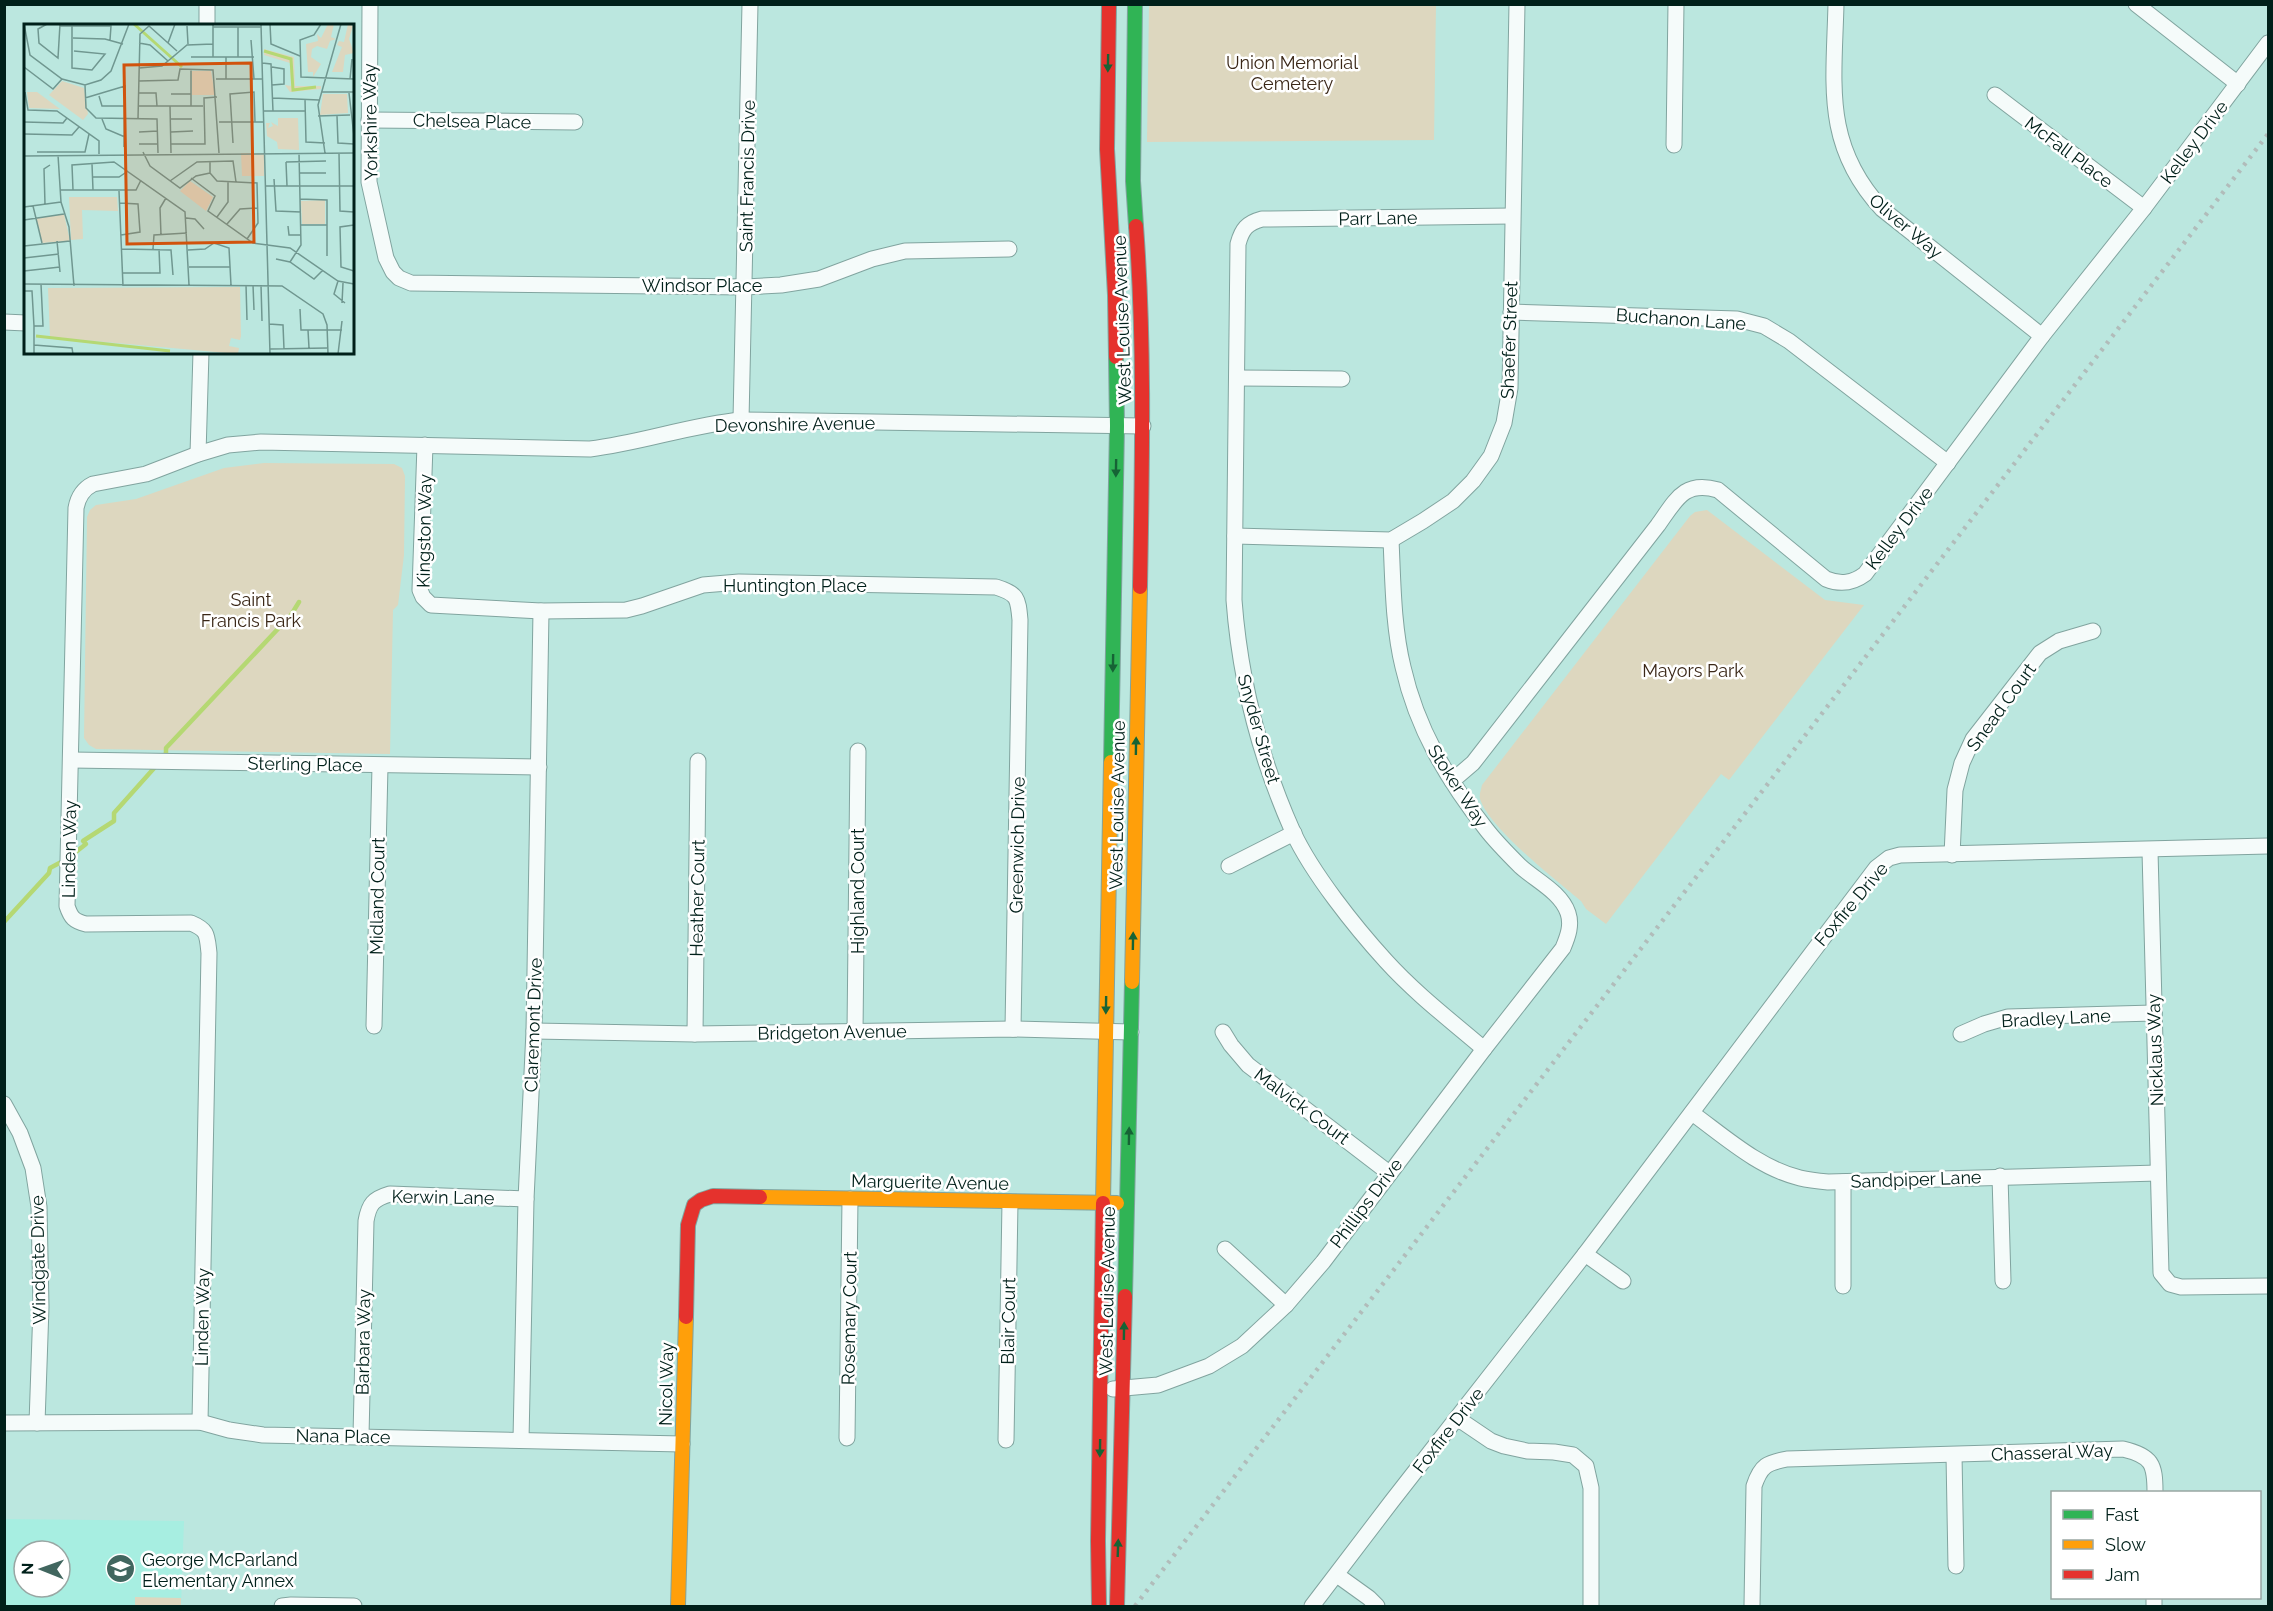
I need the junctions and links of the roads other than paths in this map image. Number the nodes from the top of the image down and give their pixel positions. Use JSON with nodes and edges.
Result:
{"nodes":[{"id":1,"x":207,"y":4,"type":"edge"},
{"id":2,"x":370,"y":4,"type":"edge"},
{"id":3,"x":750,"y":4,"type":"edge"},
{"id":4,"x":1109,"y":4,"type":"edge"},
{"id":5,"x":1135,"y":4,"type":"edge"},
{"id":6,"x":1517,"y":4,"type":"edge"},
{"id":7,"x":1677,"y":4,"type":"edge"},
{"id":8,"x":1836,"y":4,"type":"edge"},
{"id":9,"x":2136,"y":4,"type":"edge"},
{"id":10,"x":207,"y":24,"type":"edge"},
{"id":11,"x":2268,"y":43,"type":"edge"},
{"id":12,"x":2238,"y":84,"type":"junction"},
{"id":13,"x":1995,"y":95,"type":"dead end"},
{"id":14,"x":369,"y":120,"type":"junction"},
{"id":15,"x":575,"y":122,"type":"dead end"},
{"id":16,"x":1674,"y":145,"type":"dead end"},
{"id":17,"x":2144,"y":208,"type":"junction"},
{"id":18,"x":1512,"y":216,"type":"junction"},
{"id":19,"x":1245,"y":226,"type":"joint"},
{"id":20,"x":1009,"y":249,"type":"dead end"},
{"id":21,"x":393,"y":272,"type":"joint"},
{"id":22,"x":745,"y":286,"type":"junction"},
{"id":23,"x":1511,"y":312,"type":"junction"},
{"id":24,"x":4,"y":322,"type":"edge"},
{"id":25,"x":24,"y":323,"type":"edge"},
{"id":26,"x":2042,"y":336,"type":"junction"},
{"id":27,"x":201,"y":354,"type":"edge"},
{"id":28,"x":1237,"y":378,"type":"junction"},
{"id":29,"x":1342,"y":380,"type":"dead end"},
{"id":30,"x":741,"y":420,"type":"junction"},
{"id":31,"x":1117,"y":426,"type":"junction"},
{"id":32,"x":1143,"y":426,"type":"junction"},
{"id":33,"x":425,"y":445,"type":"junction"},
{"id":34,"x":198,"y":454,"type":"junction"},
{"id":35,"x":1948,"y":463,"type":"junction"},
{"id":36,"x":1235,"y":536,"type":"junction"},
{"id":37,"x":1391,"y":540,"type":"junction"},
{"id":38,"x":438,"y":607,"type":"joint"},
{"id":39,"x":541,"y":611,"type":"junction"},
{"id":40,"x":2093,"y":630,"type":"dead end"},
{"id":41,"x":1020,"y":661,"type":"joint"},
{"id":42,"x":858,"y":751,"type":"dead end"},
{"id":43,"x":71,"y":760,"type":"junction"},
{"id":44,"x":698,"y":761,"type":"dead end"},
{"id":45,"x":380,"y":766,"type":"junction"},
{"id":46,"x":539,"y":767,"type":"junction"},
{"id":47,"x":1452,"y":782,"type":"junction"},
{"id":48,"x":1294,"y":833,"type":"junction"},
{"id":49,"x":2268,"y":846,"type":"edge"},
{"id":50,"x":2150,"y":851,"type":"junction"},
{"id":51,"x":1952,"y":855,"type":"junction"},
{"id":52,"x":1229,"y":866,"type":"dead end"},
{"id":53,"x":1570,"y":932,"type":"joint"},
{"id":54,"x":2154,"y":1013,"type":"junction"},
{"id":55,"x":374,"y":1026,"type":"dead end"},
{"id":56,"x":1014,"y":1029,"type":"junction"},
{"id":57,"x":534,"y":1031,"type":"junction"},
{"id":58,"x":855,"y":1032,"type":"junction"},
{"id":59,"x":1106,"y":1032,"type":"junction"},
{"id":60,"x":1131,"y":1032,"type":"junction"},
{"id":61,"x":1223,"y":1032,"type":"dead end"},
{"id":62,"x":695,"y":1034,"type":"junction"},
{"id":63,"x":1961,"y":1034,"type":"dead end"},
{"id":64,"x":1484,"y":1049,"type":"junction"},
{"id":65,"x":4,"y":1104,"type":"edge"},
{"id":66,"x":1692,"y":1113,"type":"junction"},
{"id":67,"x":1389,"y":1173,"type":"junction"},
{"id":68,"x":2158,"y":1173,"type":"junction"},
{"id":69,"x":2000,"y":1176,"type":"junction"},
{"id":70,"x":1843,"y":1182,"type":"junction"},
{"id":71,"x":733,"y":1197,"type":"joint"},
{"id":72,"x":526,"y":1198,"type":"junction"},
{"id":73,"x":850,"y":1199,"type":"junction"},
{"id":74,"x":1010,"y":1202,"type":"junction"},
{"id":75,"x":1103,"y":1202,"type":"junction"},
{"id":76,"x":1128,"y":1203,"type":"junction"},
{"id":77,"x":365,"y":1248,"type":"joint"},
{"id":78,"x":1225,"y":1249,"type":"dead end"},
{"id":79,"x":1585,"y":1254,"type":"junction"},
{"id":80,"x":1623,"y":1281,"type":"dead end"},
{"id":81,"x":2003,"y":1281,"type":"dead end"},
{"id":82,"x":1843,"y":1286,"type":"dead end"},
{"id":83,"x":2268,"y":1286,"type":"edge"},
{"id":84,"x":1286,"y":1305,"type":"junction"},
{"id":85,"x":1101,"y":1389,"type":"junction"},
{"id":86,"x":1123,"y":1389,"type":"junction"},
{"id":87,"x":1457,"y":1418,"type":"junction"},
{"id":88,"x":200,"y":1422,"type":"junction"},
{"id":89,"x":4,"y":1423,"type":"edge"},
{"id":90,"x":37,"y":1423,"type":"junction"},
{"id":91,"x":361,"y":1436,"type":"junction"},
{"id":92,"x":847,"y":1438,"type":"dead end"},
{"id":93,"x":521,"y":1440,"type":"junction"},
{"id":94,"x":1006,"y":1440,"type":"dead end"},
{"id":95,"x":682,"y":1444,"type":"junction"},
{"id":96,"x":1954,"y":1455,"type":"junction"},
{"id":97,"x":2155,"y":1491,"type":"edge"},
{"id":98,"x":1956,"y":1566,"type":"dead end"},
{"id":99,"x":1337,"y":1575,"type":"junction"},
{"id":100,"x":282,"y":1606,"type":"edge"},
{"id":101,"x":354,"y":1606,"type":"edge"},
{"id":102,"x":678,"y":1606,"type":"edge"},
{"id":103,"x":1099,"y":1606,"type":"edge"},
{"id":104,"x":1117,"y":1606,"type":"edge"},
{"id":105,"x":1312,"y":1606,"type":"edge"},
{"id":106,"x":1377,"y":1606,"type":"edge"},
{"id":107,"x":1591,"y":1606,"type":"edge"},
{"id":108,"x":1752,"y":1606,"type":"edge"}],
"edges":[{"from":1,"to":10,"type":"street"},
{"from":2,"to":14,"type":"street","name":"Yorkshire Way"},
{"from":3,"to":22,"type":"street","name":"Saint Francis Drive"},
{"from":4,"to":31,"type":"main road","name":"West Louise Avenue","one_way":true},
{"from":5,"to":32,"type":"main road","name":"West Louise Avenue"},
{"from":6,"to":18,"type":"street","name":"Shaefer Street"},
{"from":7,"to":16,"type":"street"},
{"from":8,"to":26,"type":"street","name":"Oliver Way"},
{"from":9,"to":12,"type":"street"},
{"from":11,"to":12,"type":"street","name":"Kelley Drive"},
{"from":12,"to":17,"type":"street","name":"Kelley Drive"},
{"from":13,"to":17,"type":"street","name":"McFall Place"},
{"from":14,"to":15,"type":"street","name":"Chelsea Place"},
{"from":14,"to":21,"type":"street","name":"Yorkshire Way"},
{"from":17,"to":26,"type":"street","name":"Kelley Drive"},
{"from":18,"to":19,"type":"street","name":"Parr Lane"},
{"from":18,"to":23,"type":"street","name":"Shaefer Street"},
{"from":19,"to":28,"type":"street","name":"Snyder Street"},
{"from":20,"to":22,"type":"street","name":"Windsor Place"},
{"from":21,"to":22,"type":"street","name":"Windsor Place"},
{"from":22,"to":30,"type":"street","name":"Saint Francis Drive"},
{"from":23,"to":35,"type":"street","name":"Buchanon Lane"},
{"from":23,"to":37,"type":"street","name":"Shaefer Street"},
{"from":24,"to":25,"type":"street"},
{"from":26,"to":35,"type":"street","name":"Kelley Drive"},
{"from":27,"to":34,"type":"street"},
{"from":28,"to":29,"type":"street"},
{"from":28,"to":36,"type":"street","name":"Snyder Street"},
{"from":30,"to":31,"type":"street","name":"Devonshire Avenue"},
{"from":30,"to":33,"type":"street","name":"Devonshire Avenue"},
{"from":31,"to":32,"type":"street","name":"Devonshire Avenue"},
{"from":31,"to":59,"type":"main road","name":"West Louise Avenue","one_way":true},
{"from":60,"to":32,"type":"main road","name":"West Louise Avenue","one_way":true},
{"from":33,"to":34,"type":"street","name":"Devonshire Avenue"},
{"from":33,"to":38,"type":"street","name":"Kingston Way"},
{"from":34,"to":43,"type":"street","name":"Linden Way"},
{"from":35,"to":47,"type":"street","name":"Kelley Drive"},
{"from":36,"to":37,"type":"street"},
{"from":36,"to":48,"type":"street","name":"Snyder Street"},
{"from":37,"to":47,"type":"street","name":"Stoker Way"},
{"from":38,"to":39,"type":"street","name":"Huntington Place"},
{"from":39,"to":41,"type":"street","name":"Huntington Place"},
{"from":39,"to":46,"type":"street","name":"Claremont Drive"},
{"from":40,"to":51,"type":"street","name":"Snead Court"},
{"from":41,"to":56,"type":"street","name":"Greenwich Drive"},
{"from":42,"to":58,"type":"street","name":"Highland Court"},
{"from":43,"to":45,"type":"street","name":"Sterling Place"},
{"from":43,"to":88,"type":"street","name":"Linden Way"},
{"from":44,"to":62,"type":"street","name":"Heather Court"},
{"from":45,"to":46,"type":"street","name":"Sterling Place"},
{"from":45,"to":55,"type":"street","name":"Midland Court"},
{"from":46,"to":57,"type":"street","name":"Claremont Drive"},
{"from":47,"to":53,"type":"street","name":"Stoker Way"},
{"from":48,"to":52,"type":"street"},
{"from":48,"to":64,"type":"street","name":"Snyder Street"},
{"from":49,"to":50,"type":"street","name":"Foxfire Drive"},
{"from":50,"to":51,"type":"street","name":"Foxfire Drive"},
{"from":50,"to":54,"type":"street","name":"Nicklaus Way"},
{"from":51,"to":66,"type":"street","name":"Foxfire Drive"},
{"from":53,"to":64,"type":"street","name":"Phillips Drive"},
{"from":54,"to":63,"type":"street","name":"Bradley Lane"},
{"from":54,"to":68,"type":"street","name":"Nicklaus Way"},
{"from":56,"to":58,"type":"street","name":"Bridgeton Avenue"},
{"from":56,"to":59,"type":"street","name":"Bridgeton Avenue"},
{"from":57,"to":62,"type":"street","name":"Bridgeton Avenue"},
{"from":57,"to":72,"type":"street","name":"Claremont Drive"},
{"from":58,"to":62,"type":"street","name":"Bridgeton Avenue"},
{"from":59,"to":60,"type":"street","name":"Bridgeton Avenue"},
{"from":59,"to":75,"type":"main road","name":"West Louise Avenue"},
{"from":76,"to":60,"type":"main road","name":"West Louise Avenue","one_way":true},
{"from":61,"to":67,"type":"street","name":"Malvick Court"},
{"from":64,"to":67,"type":"street","name":"Phillips Drive"},
{"from":65,"to":90,"type":"street","name":"Windgate Drive"},
{"from":66,"to":70,"type":"street","name":"Sandpiper Lane"},
{"from":66,"to":79,"type":"street","name":"Foxfire Drive"},
{"from":67,"to":84,"type":"street","name":"Phillips Drive"},
{"from":68,"to":69,"type":"street","name":"Sandpiper Lane"},
{"from":68,"to":83,"type":"street","name":"Nicklaus Way"},
{"from":69,"to":70,"type":"street","name":"Sandpiper Lane"},
{"from":69,"to":81,"type":"street"},
{"from":70,"to":82,"type":"street"},
{"from":71,"to":73,"type":"main road","name":"Marguerite Avenue"},
{"from":71,"to":95,"type":"main road","name":"Nicol Way"},
{"from":72,"to":77,"type":"street","name":"Kerwin Lane"},
{"from":72,"to":93,"type":"street","name":"Claremont Drive"},
{"from":73,"to":74,"type":"main road","name":"Marguerite Avenue"},
{"from":73,"to":92,"type":"street","name":"Rosemary Court"},
{"from":74,"to":75,"type":"main road","name":"Marguerite Avenue"},
{"from":74,"to":94,"type":"street","name":"Blair Court"},
{"from":75,"to":76,"type":"main road","name":"Marguerite Avenue"},
{"from":75,"to":85,"type":"main road","name":"West Louise Avenue"},
{"from":86,"to":76,"type":"main road","name":"West Louise Avenue","one_way":true},
{"from":77,"to":91,"type":"street","name":"Barbara Way"},
{"from":78,"to":84,"type":"street"},
{"from":79,"to":80,"type":"street"},
{"from":79,"to":87,"type":"street","name":"Foxfire Drive"},
{"from":84,"to":86,"type":"street","name":"Phillips Drive"},
{"from":85,"to":86,"type":"street","name":"Phillips Drive"},
{"from":85,"to":103,"type":"main road","name":"West Louise Avenue","one_way":true},
{"from":104,"to":86,"type":"main road","name":"West Louise Avenue","one_way":true},
{"from":87,"to":99,"type":"street","name":"Foxfire Drive"},
{"from":87,"to":107,"type":"street"},
{"from":88,"to":90,"type":"street","name":"Nana Place"},
{"from":88,"to":91,"type":"street","name":"Nana Place"},
{"from":89,"to":90,"type":"street","name":"Nana Place"},
{"from":91,"to":93,"type":"street","name":"Nana Place"},
{"from":93,"to":95,"type":"street","name":"Nana Place"},
{"from":95,"to":102,"type":"main road","name":"Nicol Way"},
{"from":96,"to":97,"type":"street","name":"Chasseral Way"},
{"from":96,"to":98,"type":"street"},
{"from":96,"to":108,"type":"street"},
{"from":99,"to":105,"type":"street","name":"Foxfire Drive"},
{"from":99,"to":106,"type":"street"},
{"from":100,"to":101,"type":"street"}]}
